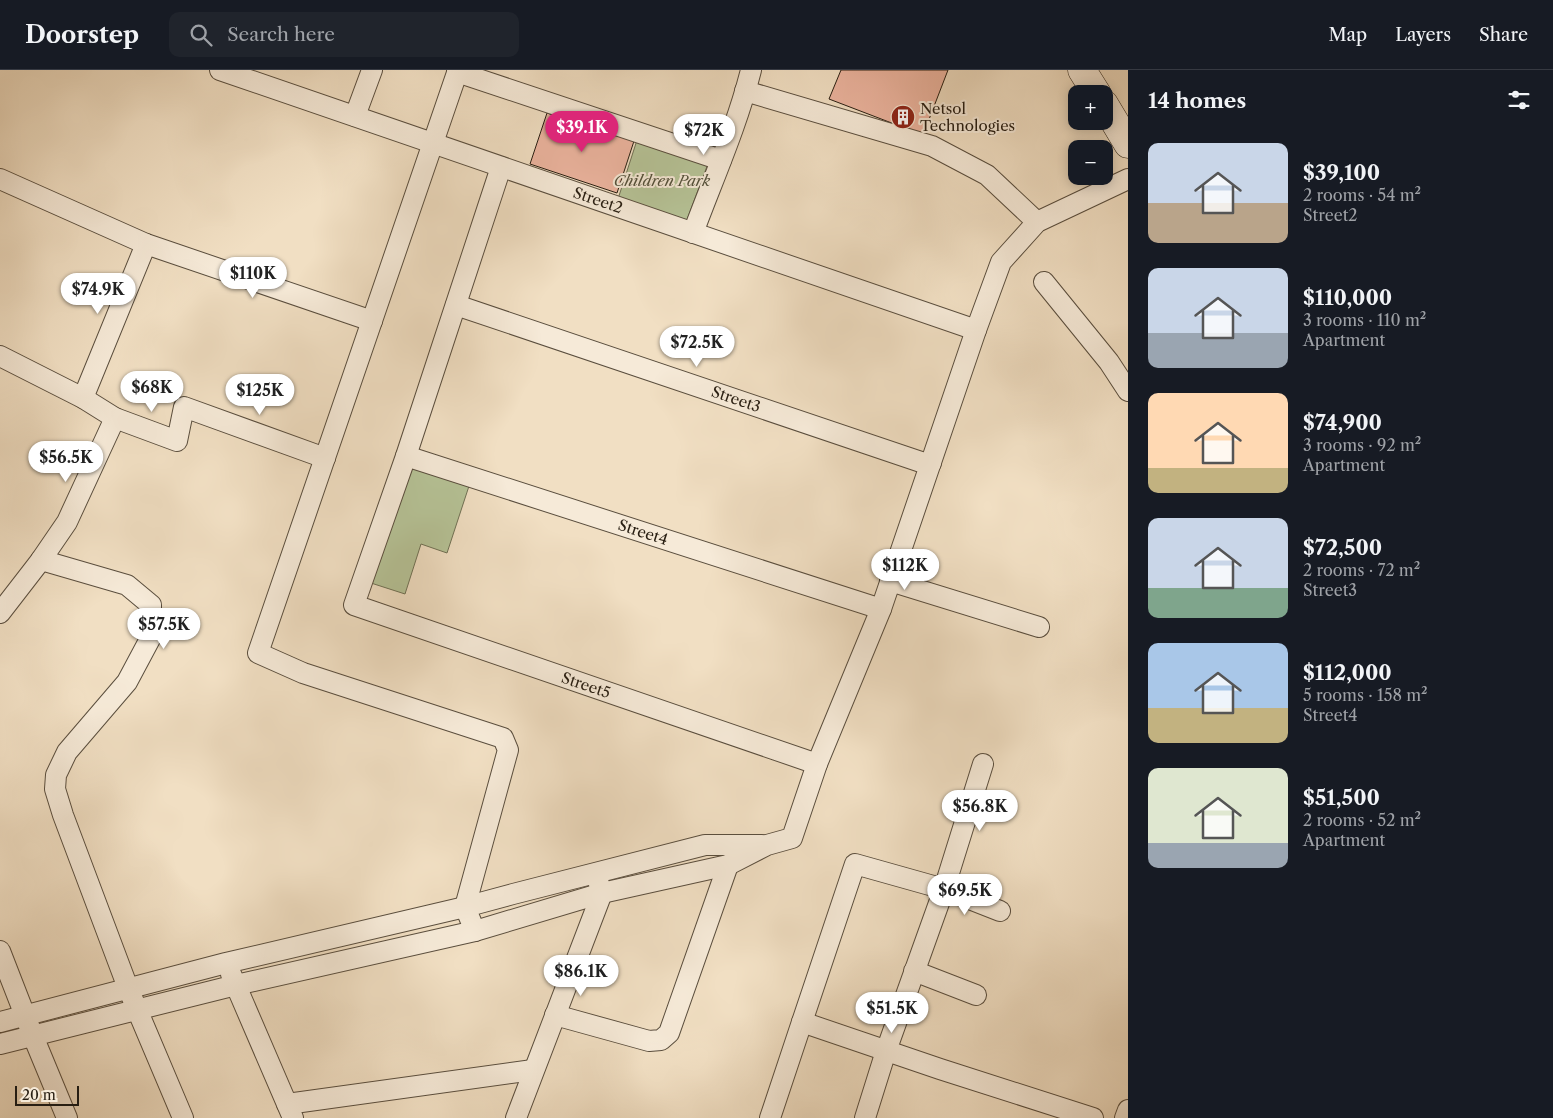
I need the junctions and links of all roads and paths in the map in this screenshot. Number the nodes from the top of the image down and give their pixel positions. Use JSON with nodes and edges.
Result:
{"nodes":[{"id":1,"x":220,"y":70,"type":"edge"},
{"id":2,"x":372,"y":70,"type":"edge"},
{"id":3,"x":751,"y":70,"type":"edge"},
{"id":4,"x":1082,"y":70,"type":"edge"},
{"id":5,"x":457,"y":71,"type":"edge"},
{"id":6,"x":1091,"y":85,"type":"edge"},
{"id":7,"x":745,"y":91,"type":"junction"},
{"id":8,"x":355,"y":116,"type":"junction"},
{"id":9,"x":1113,"y":119,"type":"edge"},
{"id":10,"x":432,"y":143,"type":"junction"},
{"id":11,"x":1128,"y":144,"type":"edge"},
{"id":12,"x":721,"y":160,"type":"junction"},
{"id":13,"x":501,"y":166,"type":"junction"},
{"id":14,"x":0,"y":179,"type":"edge"},
{"id":15,"x":1128,"y":179,"type":"edge"},
{"id":16,"x":1037,"y":222,"type":"junction"},
{"id":17,"x":693,"y":233,"type":"junction"},
{"id":18,"x":146,"y":244,"type":"junction"},
{"id":19,"x":1044,"y":282,"type":"dead end"},
{"id":20,"x":456,"y":304,"type":"junction"},
{"id":21,"x":372,"y":321,"type":"junction"},
{"id":22,"x":976,"y":330,"type":"junction"},
{"id":23,"x":0,"y":356,"type":"edge"},
{"id":24,"x":1128,"y":391,"type":"edge"},
{"id":25,"x":83,"y":398,"type":"junction"},
{"id":26,"x":115,"y":418,"type":"junction"},
{"id":27,"x":406,"y":456,"type":"junction"},
{"id":28,"x":324,"y":458,"type":"junction"},
{"id":29,"x":931,"y":463,"type":"junction"},
{"id":30,"x":41,"y":560,"type":"junction"},
{"id":31,"x":890,"y":581,"type":"junction"},
{"id":32,"x":7,"y":589,"type":"edge"},
{"id":33,"x":881,"y":609,"type":"junction"},
{"id":34,"x":0,"y":613,"type":"edge"},
{"id":35,"x":1040,"y":627,"type":"dead end"},
{"id":36,"x":817,"y":764,"type":"junction"},
{"id":37,"x":983,"y":764,"type":"dead end"},
{"id":38,"x":767,"y":845,"type":"junction"},
{"id":39,"x":728,"y":865,"type":"junction"},
{"id":40,"x":596,"y":873,"type":"junction"},
{"id":41,"x":944,"y":889,"type":"junction"},
{"id":42,"x":602,"y":893,"type":"junction"},
{"id":43,"x":465,"y":907,"type":"junction"},
{"id":44,"x":1000,"y":911,"type":"dead end"},
{"id":45,"x":475,"y":932,"type":"junction"},
{"id":46,"x":0,"y":951,"type":"edge"},
{"id":47,"x":226,"y":963,"type":"junction"},
{"id":48,"x":914,"y":971,"type":"junction"},
{"id":49,"x":236,"y":985,"type":"junction"},
{"id":50,"x":128,"y":988,"type":"junction"},
{"id":51,"x":976,"y":996,"type":"dead end"},
{"id":52,"x":138,"y":1009,"type":"junction"},
{"id":53,"x":555,"y":1015,"type":"junction"},
{"id":54,"x":25,"y":1016,"type":"junction"},
{"id":55,"x":0,"y":1022,"type":"edge"},
{"id":56,"x":802,"y":1022,"type":"junction"},
{"id":57,"x":33,"y":1036,"type":"junction"},
{"id":58,"x":0,"y":1044,"type":"edge"},
{"id":59,"x":886,"y":1051,"type":"junction"},
{"id":60,"x":534,"y":1070,"type":"junction"},
{"id":61,"x":1128,"y":1110,"type":"edge"},
{"id":62,"x":290,"y":1111,"type":"edge"},
{"id":63,"x":67,"y":1118,"type":"edge"},
{"id":64,"x":183,"y":1118,"type":"edge"},
{"id":65,"x":516,"y":1118,"type":"edge"},
{"id":66,"x":770,"y":1118,"type":"edge"},
{"id":67,"x":865,"y":1118,"type":"edge"},
{"id":68,"x":1093,"y":1118,"type":"edge"},
{"id":69,"x":1125,"y":1118,"type":"edge"}],
"edges":[{"from":1,"to":8,"type":"street","name":"Street2"},
{"from":2,"to":8,"type":"street"},
{"from":3,"to":7,"type":"street"},
{"from":4,"to":6,"type":"main road"},
{"from":5,"to":10,"type":"street"},
{"from":5,"to":12,"type":"street"},
{"from":7,"to":12,"type":"street"},
{"from":7,"to":16,"type":"street"},
{"from":8,"to":10,"type":"street","name":"Street2"},
{"from":9,"to":11,"type":"main road"},
{"from":10,"to":13,"type":"street","name":"Street2"},
{"from":10,"to":21,"type":"street"},
{"from":12,"to":17,"type":"street"},
{"from":13,"to":17,"type":"street","name":"Street2"},
{"from":13,"to":20,"type":"street"},
{"from":14,"to":18,"type":"street"},
{"from":15,"to":16,"type":"street"},
{"from":16,"to":22,"type":"street"},
{"from":17,"to":22,"type":"street","name":"Street2"},
{"from":18,"to":21,"type":"street"},
{"from":18,"to":25,"type":"street"},
{"from":19,"to":24,"type":"street"},
{"from":20,"to":27,"type":"street"},
{"from":20,"to":29,"type":"street","name":"Street3"},
{"from":21,"to":28,"type":"street"},
{"from":22,"to":29,"type":"street"},
{"from":23,"to":25,"type":"street"},
{"from":25,"to":26,"type":"street"},
{"from":26,"to":28,"type":"street"},
{"from":26,"to":30,"type":"street"},
{"from":27,"to":33,"type":"street","name":"Street4"},
{"from":27,"to":36,"type":"street","name":"Street5"},
{"from":28,"to":43,"type":"street"},
{"from":29,"to":31,"type":"street"},
{"from":30,"to":32,"type":"street"},
{"from":30,"to":50,"type":"street"},
{"from":31,"to":33,"type":"street"},
{"from":31,"to":35,"type":"street"},
{"from":32,"to":34,"type":"street"},
{"from":33,"to":36,"type":"street"},
{"from":36,"to":38,"type":"street"},
{"from":37,"to":41,"type":"street"},
{"from":38,"to":39,"type":"street"},
{"from":38,"to":40,"type":"street"},
{"from":39,"to":42,"type":"street"},
{"from":39,"to":53,"type":"street"},
{"from":40,"to":42,"type":"street"},
{"from":40,"to":43,"type":"street"},
{"from":41,"to":44,"type":"street"},
{"from":41,"to":48,"type":"street"},
{"from":41,"to":56,"type":"street"},
{"from":42,"to":45,"type":"street"},
{"from":42,"to":53,"type":"street"},
{"from":43,"to":45,"type":"street"},
{"from":43,"to":47,"type":"street"},
{"from":45,"to":49,"type":"street"},
{"from":46,"to":54,"type":"street"},
{"from":47,"to":49,"type":"street"},
{"from":47,"to":50,"type":"street"},
{"from":48,"to":51,"type":"street"},
{"from":48,"to":59,"type":"street"},
{"from":49,"to":52,"type":"street"},
{"from":49,"to":62,"type":"street"},
{"from":50,"to":52,"type":"street"},
{"from":50,"to":54,"type":"street"},
{"from":52,"to":57,"type":"street"},
{"from":52,"to":64,"type":"street"},
{"from":53,"to":60,"type":"street"},
{"from":54,"to":55,"type":"street"},
{"from":54,"to":57,"type":"street"},
{"from":56,"to":59,"type":"street"},
{"from":56,"to":66,"type":"street"},
{"from":57,"to":58,"type":"street"},
{"from":57,"to":63,"type":"street"},
{"from":59,"to":67,"type":"street"},
{"from":59,"to":68,"type":"street"},
{"from":60,"to":62,"type":"street"},
{"from":60,"to":65,"type":"street"},
{"from":61,"to":69,"type":"street"}]}
